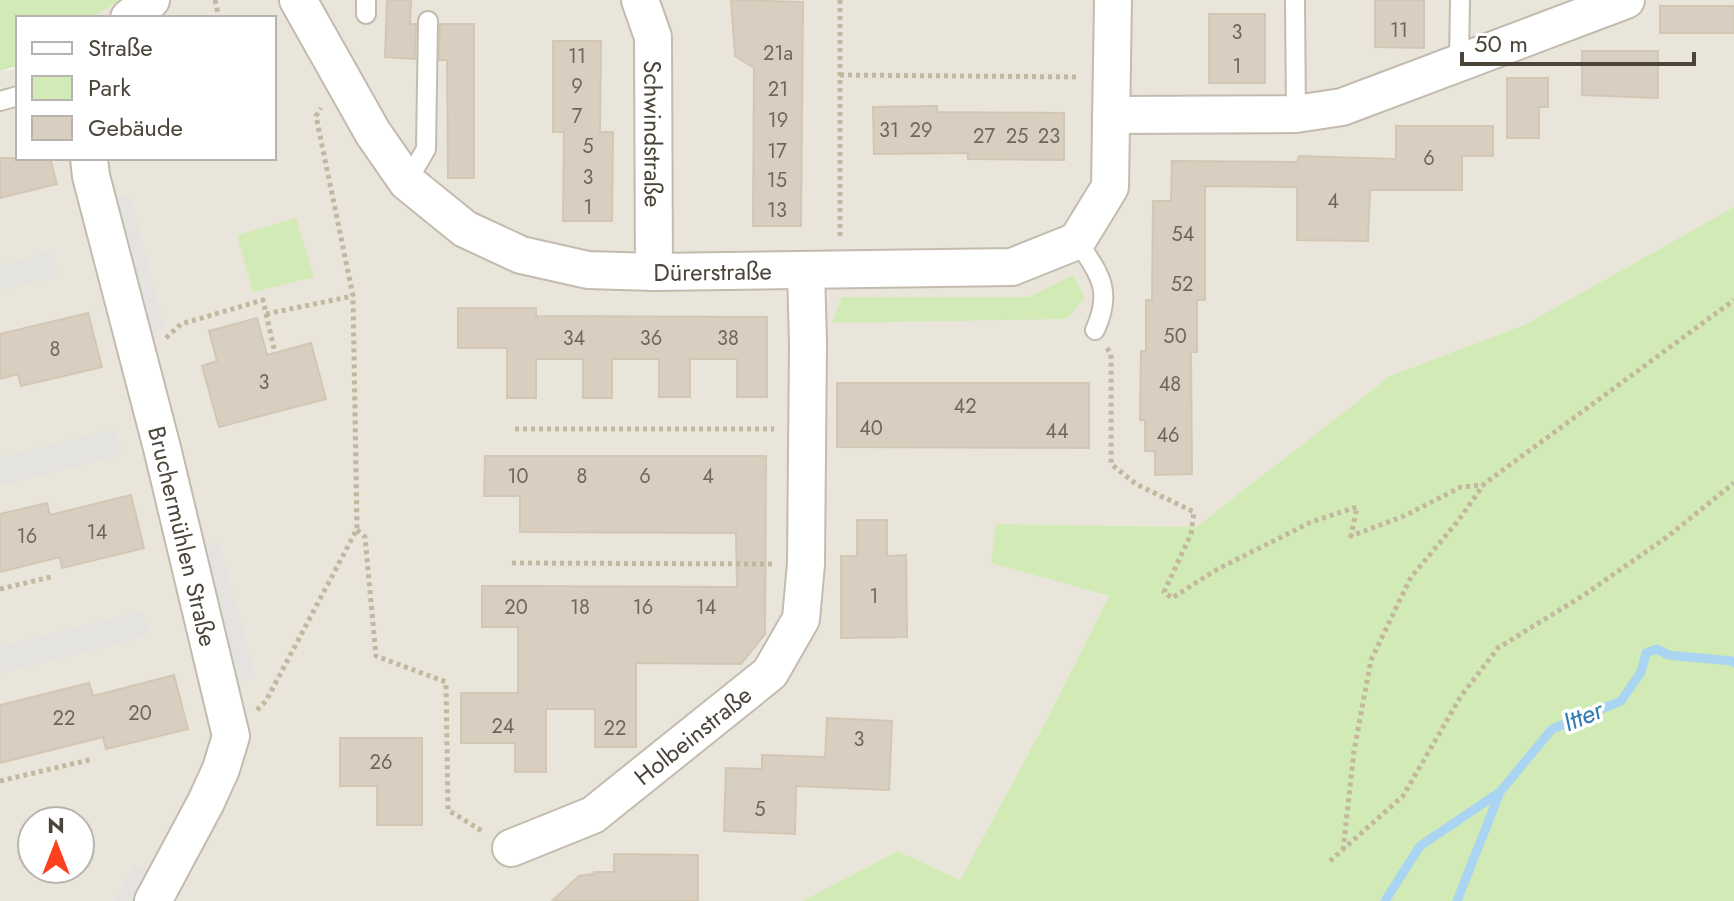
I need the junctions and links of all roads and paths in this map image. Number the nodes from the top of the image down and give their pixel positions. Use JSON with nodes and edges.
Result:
{"nodes":[{"id":1,"x":151,"y":0,"type":"edge"},
{"id":2,"x":298,"y":0,"type":"edge"},
{"id":3,"x":640,"y":0,"type":"edge"},
{"id":4,"x":840,"y":0,"type":"edge"},
{"id":5,"x":1113,"y":0,"type":"edge"},
{"id":6,"x":1295,"y":0,"type":"edge"},
{"id":7,"x":1460,"y":0,"type":"edge"},
{"id":8,"x":1626,"y":0,"type":"edge"},
{"id":9,"x":131,"y":16,"type":"edge"},
{"id":10,"x":428,"y":21,"type":"dead end"},
{"id":11,"x":1459,"y":62,"type":"junction"},
{"id":12,"x":840,"y":75,"type":"junction"},
{"id":13,"x":1112,"y":77,"type":"junction"},
{"id":14,"x":341,"y":78,"type":"junction"},
{"id":15,"x":1296,"y":114,"type":"junction"},
{"id":16,"x":1111,"y":115,"type":"junction"},
{"id":17,"x":89,"y":160,"type":"edge"},
{"id":18,"x":407,"y":182,"type":"junction"},
{"id":19,"x":840,"y":229,"type":"dead end"},
{"id":20,"x":1077,"y":241,"type":"junction"},
{"id":21,"x":806,"y":270,"type":"junction"},
{"id":22,"x":654,"y":272,"type":"junction"},
{"id":23,"x":353,"y":296,"type":"junction"},
{"id":24,"x":1734,"y":300,"type":"edge"},
{"id":25,"x":266,"y":314,"type":"junction"},
{"id":26,"x":1095,"y":330,"type":"joint"},
{"id":27,"x":137,"y":352,"type":"junction"},
{"id":28,"x":275,"y":353,"type":"dead end"},
{"id":29,"x":515,"y":429,"type":"dead end"},
{"id":30,"x":807,"y":429,"type":"junction"},
{"id":31,"x":1734,"y":483,"type":"edge"},
{"id":32,"x":1484,"y":484,"type":"junction"},
{"id":33,"x":357,"y":529,"type":"junction"},
{"id":34,"x":512,"y":563,"type":"dead end"},
{"id":35,"x":806,"y":564,"type":"junction"},
{"id":36,"x":51,"y":577,"type":"dead end"},
{"id":37,"x":0,"y":589,"type":"edge"},
{"id":38,"x":231,"y":736,"type":"junction"},
{"id":39,"x":93,"y":759,"type":"dead end"},
{"id":40,"x":0,"y":781,"type":"edge"},
{"id":41,"x":511,"y":848,"type":"joint"},
{"id":42,"x":1343,"y":850,"type":"junction"},
{"id":43,"x":1330,"y":861,"type":"dead end"},
{"id":44,"x":153,"y":901,"type":"edge"}],
"edges":[{"from":1,"to":9,"type":"street"},
{"from":2,"to":14,"type":"street","name":"Dürerstraße"},
{"from":3,"to":22,"type":"street","name":"Schwindstraße"},
{"from":4,"to":12,"type":"path"},
{"from":5,"to":13,"type":"street"},
{"from":6,"to":15,"type":"lane"},
{"from":7,"to":11,"type":"lane"},
{"from":8,"to":11,"type":"street"},
{"from":10,"to":18,"type":"lane"},
{"from":11,"to":15,"type":"street"},
{"from":12,"to":13,"type":"path"},
{"from":12,"to":19,"type":"path"},
{"from":13,"to":16,"type":"street"},
{"from":14,"to":18,"type":"street","name":"Dürerstraße"},
{"from":14,"to":23,"type":"path"},
{"from":15,"to":16,"type":"street"},
{"from":16,"to":20,"type":"street"},
{"from":17,"to":27,"type":"street","name":"Bruchermühlen Straße"},
{"from":18,"to":22,"type":"street","name":"Dürerstraße"},
{"from":20,"to":21,"type":"street","name":"Dürerstraße"},
{"from":20,"to":26,"type":"lane"},
{"from":21,"to":22,"type":"street","name":"Dürerstraße"},
{"from":21,"to":30,"type":"street","name":"Holbeinstraße"},
{"from":23,"to":25,"type":"path"},
{"from":23,"to":33,"type":"path"},
{"from":24,"to":32,"type":"path"},
{"from":25,"to":27,"type":"path"},
{"from":25,"to":28,"type":"path"},
{"from":26,"to":32,"type":"path"},
{"from":27,"to":38,"type":"street","name":"Bruchermühlen Straße"},
{"from":29,"to":30,"type":"path"},
{"from":30,"to":35,"type":"street","name":"Holbeinstraße"},
{"from":31,"to":42,"type":"path"},
{"from":32,"to":42,"type":"path"},
{"from":33,"to":38,"type":"path"},
{"from":33,"to":41,"type":"path"},
{"from":34,"to":35,"type":"path"},
{"from":35,"to":41,"type":"street","name":"Holbeinstraße"},
{"from":36,"to":37,"type":"path"},
{"from":38,"to":44,"type":"street"},
{"from":39,"to":40,"type":"path"},
{"from":42,"to":43,"type":"path"}]}
